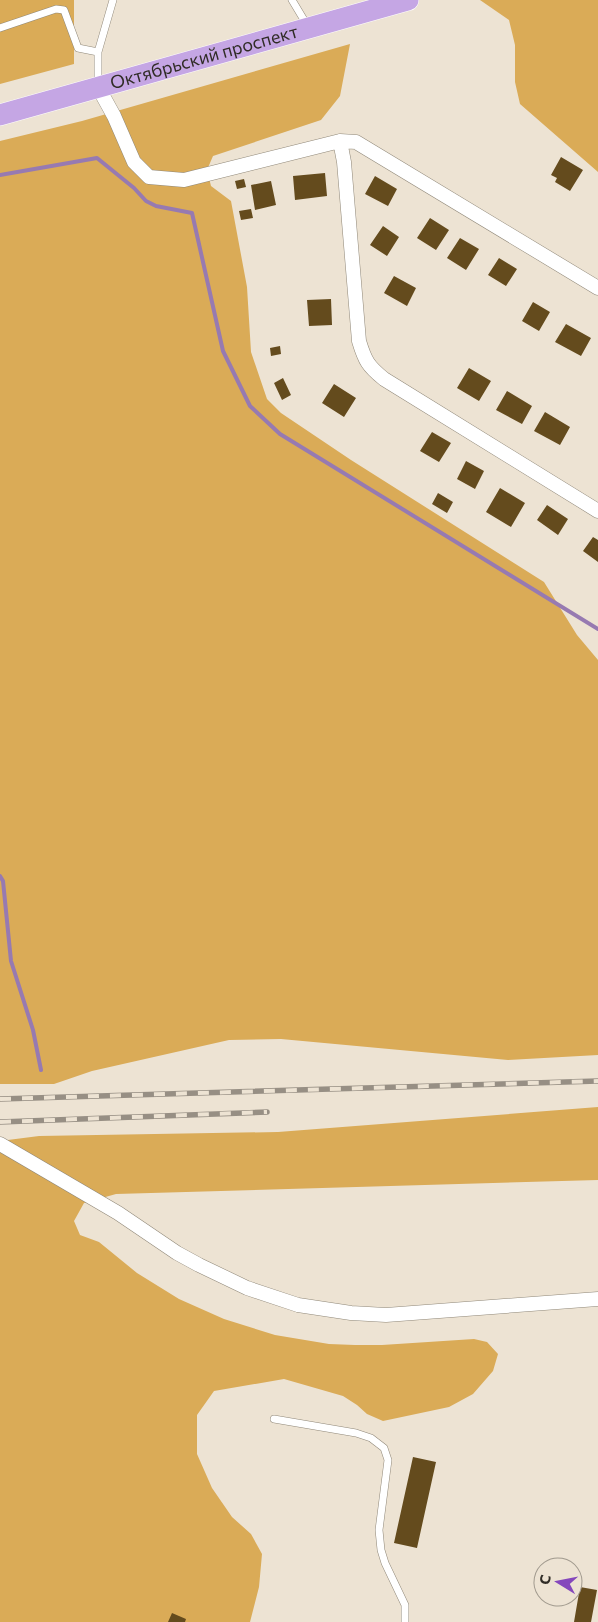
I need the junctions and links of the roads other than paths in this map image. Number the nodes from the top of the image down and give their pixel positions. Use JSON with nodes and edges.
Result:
{"nodes":[{"id":1,"x":114,"y":0,"type":"edge"},
{"id":2,"x":292,"y":0,"type":"edge"},
{"id":3,"x":408,"y":0,"type":"edge"},
{"id":4,"x":0,"y":28,"type":"edge"},
{"id":5,"x":309,"y":28,"type":"junction"},
{"id":6,"x":98,"y":52,"type":"junction"},
{"id":7,"x":98,"y":87,"type":"junction"},
{"id":8,"x":0,"y":115,"type":"edge"},
{"id":9,"x":340,"y":141,"type":"junction"},
{"id":10,"x":598,"y":288,"type":"edge"},
{"id":11,"x":598,"y":511,"type":"edge"},
{"id":12,"x":0,"y":1144,"type":"edge"},
{"id":13,"x":598,"y":1299,"type":"edge"},
{"id":14,"x":274,"y":1419,"type":"dead end"},
{"id":15,"x":405,"y":1622,"type":"edge"}],
"edges":[{"from":1,"to":6,"type":"lane"},
{"from":2,"to":5,"type":"lane"},
{"from":3,"to":5,"type":"main road","name":"Октябрьский проспект"},
{"from":4,"to":6,"type":"lane"},
{"from":5,"to":7,"type":"main road","name":"Октябрьский проспект"},
{"from":6,"to":7,"type":"lane"},
{"from":7,"to":8,"type":"main road","name":"Октябрьский проспект"},
{"from":7,"to":9,"type":"street"},
{"from":9,"to":10,"type":"street"},
{"from":9,"to":11,"type":"street"},
{"from":12,"to":13,"type":"street"},
{"from":14,"to":15,"type":"lane"}]}
